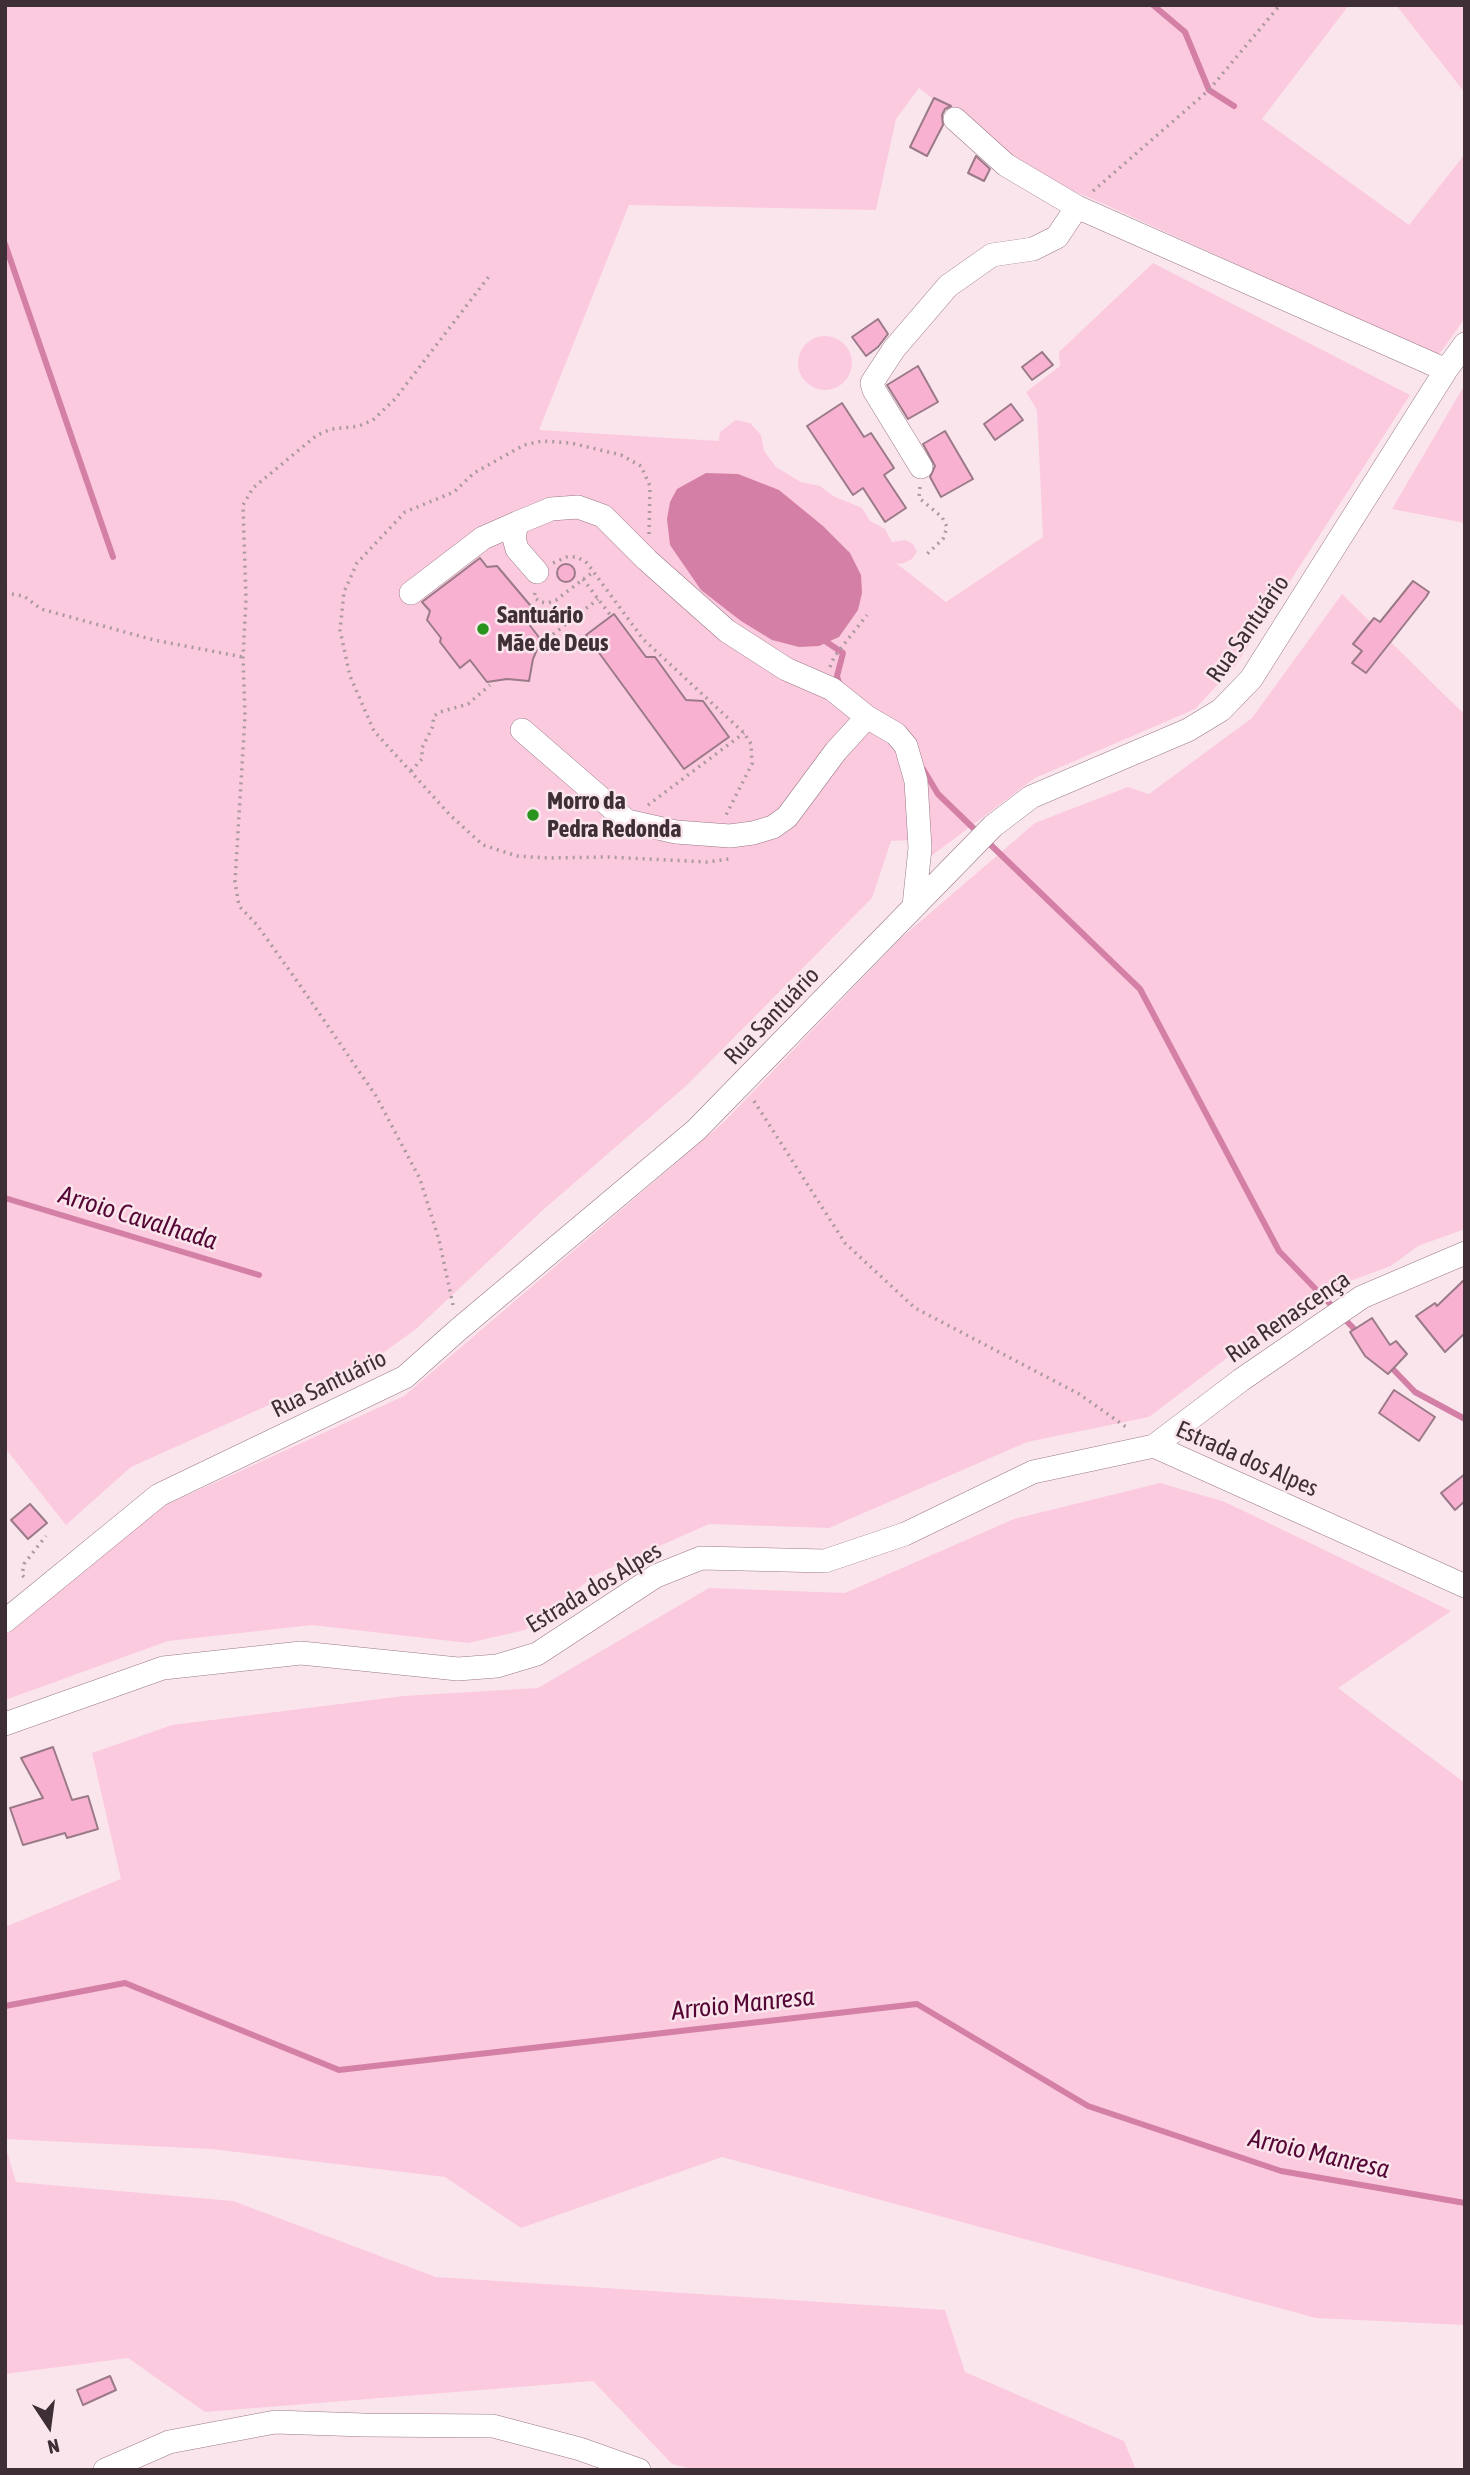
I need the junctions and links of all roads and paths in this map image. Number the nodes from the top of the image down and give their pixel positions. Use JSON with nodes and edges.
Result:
{"nodes":[{"id":1,"x":1280,"y":5,"type":"edge"},
{"id":2,"x":956,"y":119,"type":"dead end"},
{"id":3,"x":1077,"y":207,"type":"junction"},
{"id":4,"x":490,"y":275,"type":"dead end"},
{"id":5,"x":1465,"y":344,"type":"edge"},
{"id":6,"x":1446,"y":370,"type":"junction"},
{"id":7,"x":921,"y":467,"type":"joint"},
{"id":8,"x":517,"y":523,"type":"junction"},
{"id":9,"x":927,"y":554,"type":"dead end"},
{"id":10,"x":537,"y":572,"type":"junction"},
{"id":11,"x":593,"y":572,"type":"junction"},
{"id":12,"x":583,"y":579,"type":"junction"},
{"id":13,"x":5,"y":593,"type":"edge"},
{"id":14,"x":411,"y":593,"type":"dead end"},
{"id":15,"x":598,"y":600,"type":"junction"},
{"id":16,"x":867,"y":615,"type":"dead end"},
{"id":17,"x":611,"y":616,"type":"dead end"},
{"id":18,"x":542,"y":643,"type":"dead end"},
{"id":19,"x":243,"y":657,"type":"junction"},
{"id":20,"x":490,"y":685,"type":"dead end"},
{"id":21,"x":832,"y":689,"type":"junction"},
{"id":22,"x":867,"y":717,"type":"junction"},
{"id":23,"x":522,"y":730,"type":"dead end"},
{"id":24,"x":744,"y":733,"type":"junction"},
{"id":25,"x":627,"y":821,"type":"junction"},
{"id":26,"x":716,"y":834,"type":"junction"},
{"id":27,"x":735,"y":858,"type":"dead end"},
{"id":28,"x":914,"y":906,"type":"junction"},
{"id":29,"x":742,"y":1085,"type":"junction"},
{"id":30,"x":1465,"y":1253,"type":"edge"},
{"id":31,"x":458,"y":1329,"type":"junction"},
{"id":32,"x":1154,"y":1446,"type":"junction"},
{"id":33,"x":46,"y":1536,"type":"dead end"},
{"id":34,"x":1465,"y":1586,"type":"edge"},
{"id":35,"x":39,"y":1593,"type":"junction"},
{"id":36,"x":5,"y":1621,"type":"edge"},
{"id":37,"x":5,"y":1724,"type":"edge"},
{"id":38,"x":105,"y":2470,"type":"edge"},
{"id":39,"x":639,"y":2470,"type":"edge"}],
"edges":[{"from":1,"to":3,"type":"path"},
{"from":2,"to":3,"type":"street"},
{"from":3,"to":6,"type":"street"},
{"from":3,"to":7,"type":"street"},
{"from":4,"to":19,"type":"path"},
{"from":5,"to":6,"type":"street","name":"Rua Santuário"},
{"from":6,"to":28,"type":"street","name":"Rua Santuário"},
{"from":7,"to":9,"type":"path"},
{"from":8,"to":10,"type":"street"},
{"from":8,"to":14,"type":"street"},
{"from":8,"to":21,"type":"street"},
{"from":10,"to":11,"type":"path"},
{"from":10,"to":12,"type":"path"},
{"from":11,"to":12,"type":"path"},
{"from":11,"to":24,"type":"path"},
{"from":12,"to":15,"type":"path"},
{"from":13,"to":19,"type":"path"},
{"from":15,"to":17,"type":"path"},
{"from":15,"to":18,"type":"path"},
{"from":16,"to":21,"type":"path"},
{"from":19,"to":31,"type":"path"},
{"from":20,"to":27,"type":"path"},
{"from":21,"to":22,"type":"street"},
{"from":22,"to":26,"type":"street"},
{"from":22,"to":28,"type":"street"},
{"from":23,"to":25,"type":"street"},
{"from":24,"to":25,"type":"path"},
{"from":24,"to":26,"type":"path"},
{"from":25,"to":26,"type":"street"},
{"from":28,"to":29,"type":"street","name":"Rua Santuário"},
{"from":29,"to":31,"type":"street","name":"Rua Santuário"},
{"from":29,"to":32,"type":"path"},
{"from":30,"to":32,"type":"street","name":"Rua Renascença"},
{"from":31,"to":35,"type":"street","name":"Rua Santuário"},
{"from":32,"to":34,"type":"street","name":"Estrada dos Alpes"},
{"from":32,"to":37,"type":"street","name":"Estrada dos Alpes"},
{"from":33,"to":35,"type":"path"},
{"from":35,"to":36,"type":"street","name":"Rua Santuário"},
{"from":38,"to":39,"type":"street"}]}
